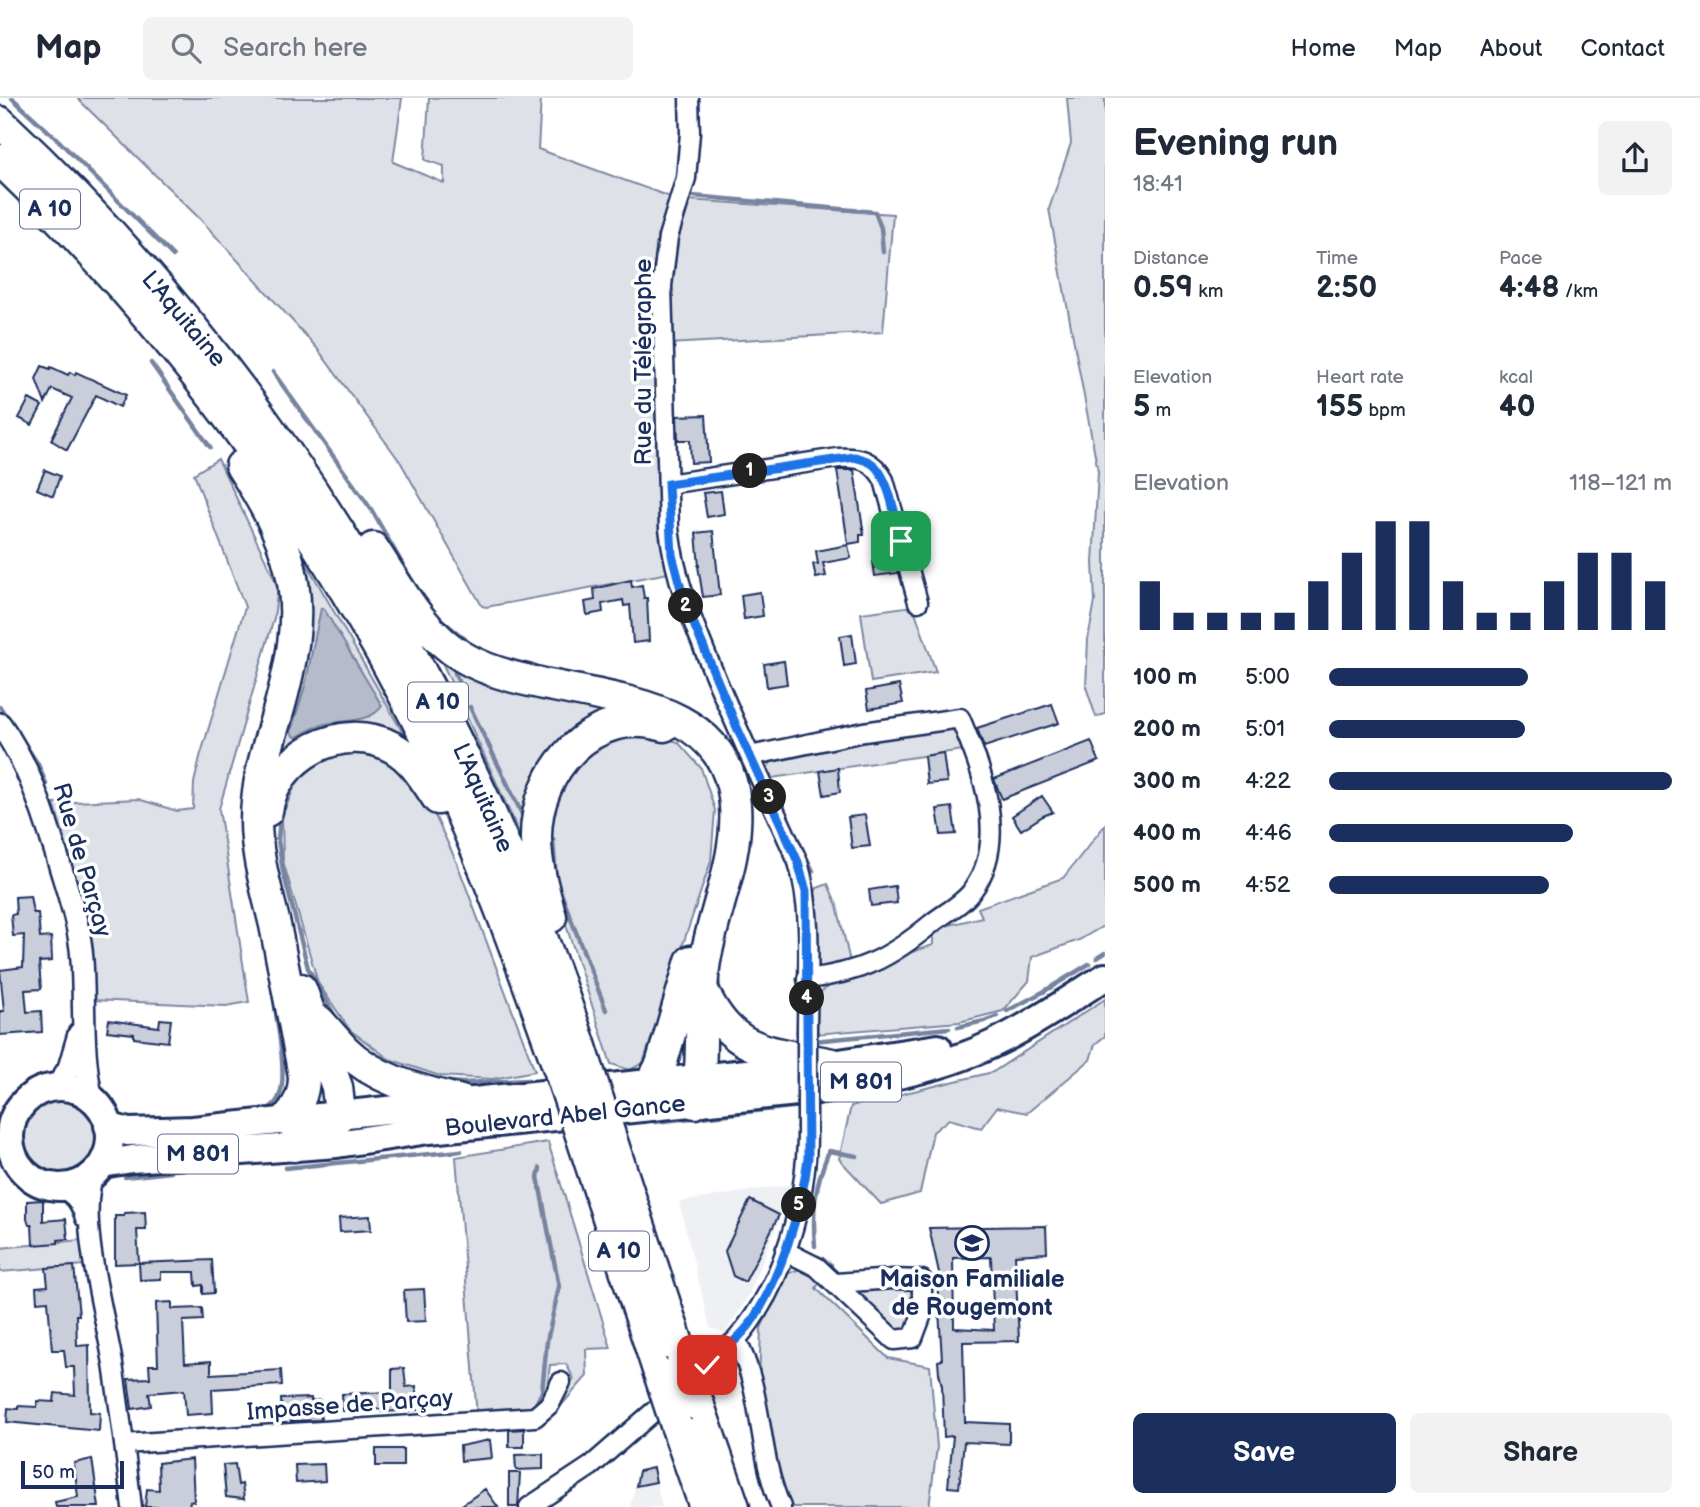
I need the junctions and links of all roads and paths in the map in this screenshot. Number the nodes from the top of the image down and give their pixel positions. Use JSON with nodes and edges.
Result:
{"nodes":[{"id":1,"x":690,"y":98,"type":"edge"},
{"id":2,"x":0,"y":122,"type":"edge"},
{"id":3,"x":0,"y":160,"type":"edge"},
{"id":4,"x":185,"y":361,"type":"junction"},
{"id":5,"x":256,"y":409,"type":"junction"},
{"id":6,"x":668,"y":484,"type":"junction"},
{"id":7,"x":918,"y":602,"type":"dead end"},
{"id":8,"x":0,"y":724,"type":"edge"},
{"id":9,"x":750,"y":756,"type":"junction"},
{"id":10,"x":485,"y":869,"type":"junction"},
{"id":11,"x":1105,"y":977,"type":"edge"},
{"id":12,"x":807,"y":979,"type":"junction"},
{"id":13,"x":702,"y":986,"type":"junction"},
{"id":14,"x":678,"y":1005,"type":"junction"},
{"id":15,"x":310,"y":1012,"type":"junction"},
{"id":16,"x":82,"y":1018,"type":"junction"},
{"id":17,"x":572,"y":1020,"type":"junction"},
{"id":18,"x":1018,"y":1029,"type":"junction"},
{"id":19,"x":832,"y":1064,"type":"junction"},
{"id":20,"x":575,"y":1074,"type":"junction"},
{"id":21,"x":651,"y":1083,"type":"junction"},
{"id":22,"x":57,"y":1087,"type":"junction"},
{"id":23,"x":694,"y":1087,"type":"junction"},
{"id":24,"x":92,"y":1099,"type":"junction"},
{"id":25,"x":461,"y":1101,"type":"junction"},
{"id":26,"x":10,"y":1111,"type":"edge"},
{"id":27,"x":340,"y":1114,"type":"junction"},
{"id":28,"x":108,"y":1126,"type":"junction"},
{"id":29,"x":593,"y":1128,"type":"junction"},
{"id":30,"x":290,"y":1133,"type":"junction"},
{"id":31,"x":6,"y":1148,"type":"edge"},
{"id":32,"x":98,"y":1169,"type":"junction"},
{"id":33,"x":60,"y":1187,"type":"junction"},
{"id":34,"x":90,"y":1235,"type":"junction"},
{"id":35,"x":785,"y":1251,"type":"junction"},
{"id":36,"x":835,"y":1283,"type":"junction"},
{"id":37,"x":736,"y":1340,"type":"junction"},
{"id":38,"x":694,"y":1359,"type":"junction"},
{"id":39,"x":561,"y":1381,"type":"dead end"},
{"id":40,"x":124,"y":1444,"type":"junction"},
{"id":41,"x":132,"y":1507,"type":"edge"},
{"id":42,"x":529,"y":1507,"type":"edge"},
{"id":43,"x":705,"y":1507,"type":"edge"},
{"id":44,"x":734,"y":1507,"type":"edge"},
{"id":45,"x":780,"y":1507,"type":"edge"}],
"edges":[{"from":1,"to":6,"type":"street","name":"Rue du Télégraphe"},
{"from":2,"to":5,"type":"highway","name":"L'Aquitaine","number":"A 10"},
{"from":3,"to":4,"type":"highway","name":"L'Aquitaine","number":"A 10"},
{"from":4,"to":10,"type":"highway","name":"L'Aquitaine","number":"A 10"},
{"from":4,"to":30,"type":"highway"},
{"from":5,"to":13,"type":"highway"},
{"from":5,"to":17,"type":"highway","name":"L'Aquitaine","number":"A 10"},
{"from":6,"to":7,"type":"street","name":"Rue du Télégraphe"},
{"from":6,"to":9,"type":"street","name":"Rue du Télégraphe"},
{"from":8,"to":16,"type":"street","name":"Rue de Parçay"},
{"from":9,"to":12,"type":"street","name":"Rue du Télégraphe"},
{"from":9,"to":12,"type":"street"},
{"from":10,"to":15,"type":"highway"},
{"from":10,"to":20,"type":"highway","name":"L'Aquitaine","number":"A 10"},
{"from":11,"to":18,"type":"main road","name":"Boulevard Abel Gance","number":"M 801"},
{"from":12,"to":35,"type":"street","name":"Rue du Télégraphe","bridge":true},
{"from":13,"to":19,"type":"highway"},
{"from":13,"to":23,"type":"highway"},
{"from":14,"to":17,"type":"highway"},
{"from":14,"to":21,"type":"highway"},
{"from":14,"to":23,"type":"highway"},
{"from":15,"to":25,"type":"highway"},
{"from":15,"to":27,"type":"highway"},
{"from":16,"to":22,"type":"street","name":"Rue de Parçay"},
{"from":16,"to":24,"type":"street","name":"Rue de Parçay"},
{"from":17,"to":20,"type":"highway","name":"L'Aquitaine","number":"A 10"},
{"from":18,"to":19,"type":"main road","name":"Boulevard Abel Gance","number":"M 801"},
{"from":18,"to":23,"type":"main road","name":"Boulevard Abel Gance","number":"M 801"},
{"from":19,"to":23,"type":"main road","name":"Boulevard Abel Gance","number":"M 801"},
{"from":20,"to":29,"type":"highway","name":"L'Aquitaine","number":"A 10","bridge":true},
{"from":21,"to":23,"type":"main road","name":"Boulevard Abel Gance","number":"M 801"},
{"from":21,"to":25,"type":"main road","name":"Boulevard Abel Gance","number":"M 801"},
{"from":22,"to":24,"type":"main road"},
{"from":22,"to":26,"type":"main road"},
{"from":23,"to":30,"type":"main road","name":"Boulevard Abel Gance","number":"M 801"},
{"from":24,"to":28,"type":"main road"},
{"from":25,"to":27,"type":"main road","name":"Boulevard Abel Gance","number":"M 801"},
{"from":26,"to":31,"type":"main road"},
{"from":27,"to":30,"type":"highway"},
{"from":28,"to":30,"type":"main road","name":"Boulevard Abel Gance","number":"M 801"},
{"from":28,"to":32,"type":"main road"},
{"from":29,"to":38,"type":"highway","name":"L'Aquitaine","number":"A 10"},
{"from":29,"to":43,"type":"highway","name":"L'Aquitaine","number":"A 10","bridge":true},
{"from":30,"to":32,"type":"main road","name":"Boulevard Abel Gance","number":"M 801"},
{"from":31,"to":33,"type":"main road"},
{"from":32,"to":33,"type":"main road","number":"M 801"},
{"from":32,"to":34,"type":"street"},
{"from":33,"to":34,"type":"street"},
{"from":34,"to":40,"type":"street"},
{"from":35,"to":36,"type":"street"},
{"from":35,"to":37,"type":"street","name":"Rue du Télégraphe"},
{"from":36,"to":36,"type":"street"},
{"from":37,"to":38,"type":"street","name":"Rue du Télégraphe"},
{"from":37,"to":45,"type":"street"},
{"from":38,"to":42,"type":"street","name":"Rue du Télégraphe"},
{"from":38,"to":44,"type":"highway","name":"L'Aquitaine","number":"A 10","bridge":true},
{"from":39,"to":40,"type":"street","name":"Impasse de Parçay"},
{"from":40,"to":41,"type":"street"}]}
